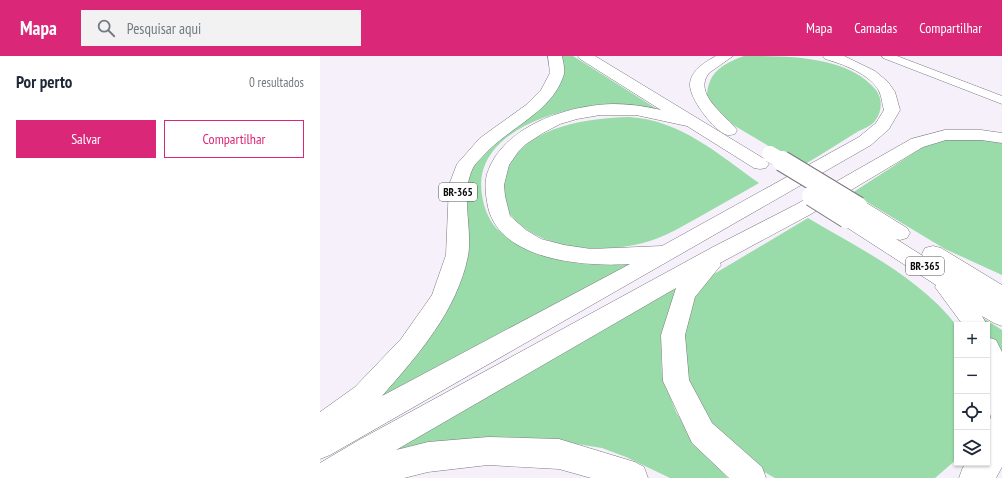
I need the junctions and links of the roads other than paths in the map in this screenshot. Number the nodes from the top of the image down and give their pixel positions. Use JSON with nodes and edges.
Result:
{"nodes":[{"id":1,"x":555,"y":56,"type":"edge"},
{"id":2,"x":585,"y":56,"type":"edge"},
{"id":3,"x":603,"y":56,"type":"edge"},
{"id":4,"x":726,"y":56,"type":"edge"},
{"id":5,"x":830,"y":56,"type":"edge"},
{"id":6,"x":887,"y":56,"type":"edge"},
{"id":7,"x":1002,"y":100,"type":"edge"},
{"id":8,"x":696,"y":123,"type":"junction"},
{"id":9,"x":729,"y":130,"type":"junction"},
{"id":10,"x":1002,"y":138,"type":"edge"},
{"id":11,"x":765,"y":159,"type":"junction"},
{"id":12,"x":852,"y":212,"type":"junction"},
{"id":13,"x":915,"y":243,"type":"junction"},
{"id":14,"x":670,"y":251,"type":"junction"},
{"id":15,"x":722,"y":252,"type":"junction"},
{"id":16,"x":934,"y":272,"type":"junction"},
{"id":17,"x":1002,"y":282,"type":"edge"},
{"id":18,"x":1002,"y":296,"type":"edge"},
{"id":19,"x":1002,"y":316,"type":"edge"},
{"id":20,"x":974,"y":322,"type":"edge"},
{"id":21,"x":990,"y":354,"type":"edge"},
{"id":22,"x":1002,"y":410,"type":"edge"},
{"id":23,"x":1002,"y":425,"type":"edge"},
{"id":24,"x":320,"y":429,"type":"edge"},
{"id":25,"x":320,"y":445,"type":"edge"},
{"id":26,"x":323,"y":478,"type":"edge"},
{"id":27,"x":364,"y":478,"type":"edge"},
{"id":28,"x":633,"y":478,"type":"edge"},
{"id":29,"x":751,"y":478,"type":"edge"},
{"id":30,"x":974,"y":478,"type":"edge"}],
"edges":[{"from":1,"to":24,"type":"highway","number":"BR-365"},
{"from":2,"to":8,"type":"highway","number":"BR-365"},
{"from":3,"to":9,"type":"highway","number":"BR-365"},
{"from":4,"to":9,"type":"highway"},
{"from":5,"to":14,"type":"highway"},
{"from":6,"to":7,"type":"street"},
{"from":8,"to":11,"type":"highway","number":"BR-365"},
{"from":8,"to":14,"type":"highway"},
{"from":9,"to":11,"type":"highway","number":"BR-365"},
{"from":10,"to":15,"type":"highway"},
{"from":11,"to":12,"type":"highway","number":"BR-365","bridge":true},
{"from":12,"to":13,"type":"highway","number":"BR-365"},
{"from":12,"to":16,"type":"highway","number":"BR-365"},
{"from":13,"to":17,"type":"highway"},
{"from":13,"to":18,"type":"highway","number":"BR-365"},
{"from":14,"to":25,"type":"highway"},
{"from":15,"to":26,"type":"highway"},
{"from":15,"to":29,"type":"highway"},
{"from":16,"to":19,"type":"highway","number":"BR-365"},
{"from":16,"to":20,"type":"highway"},
{"from":21,"to":22,"type":"highway"},
{"from":23,"to":30,"type":"highway"},
{"from":27,"to":28,"type":"highway"}]}
